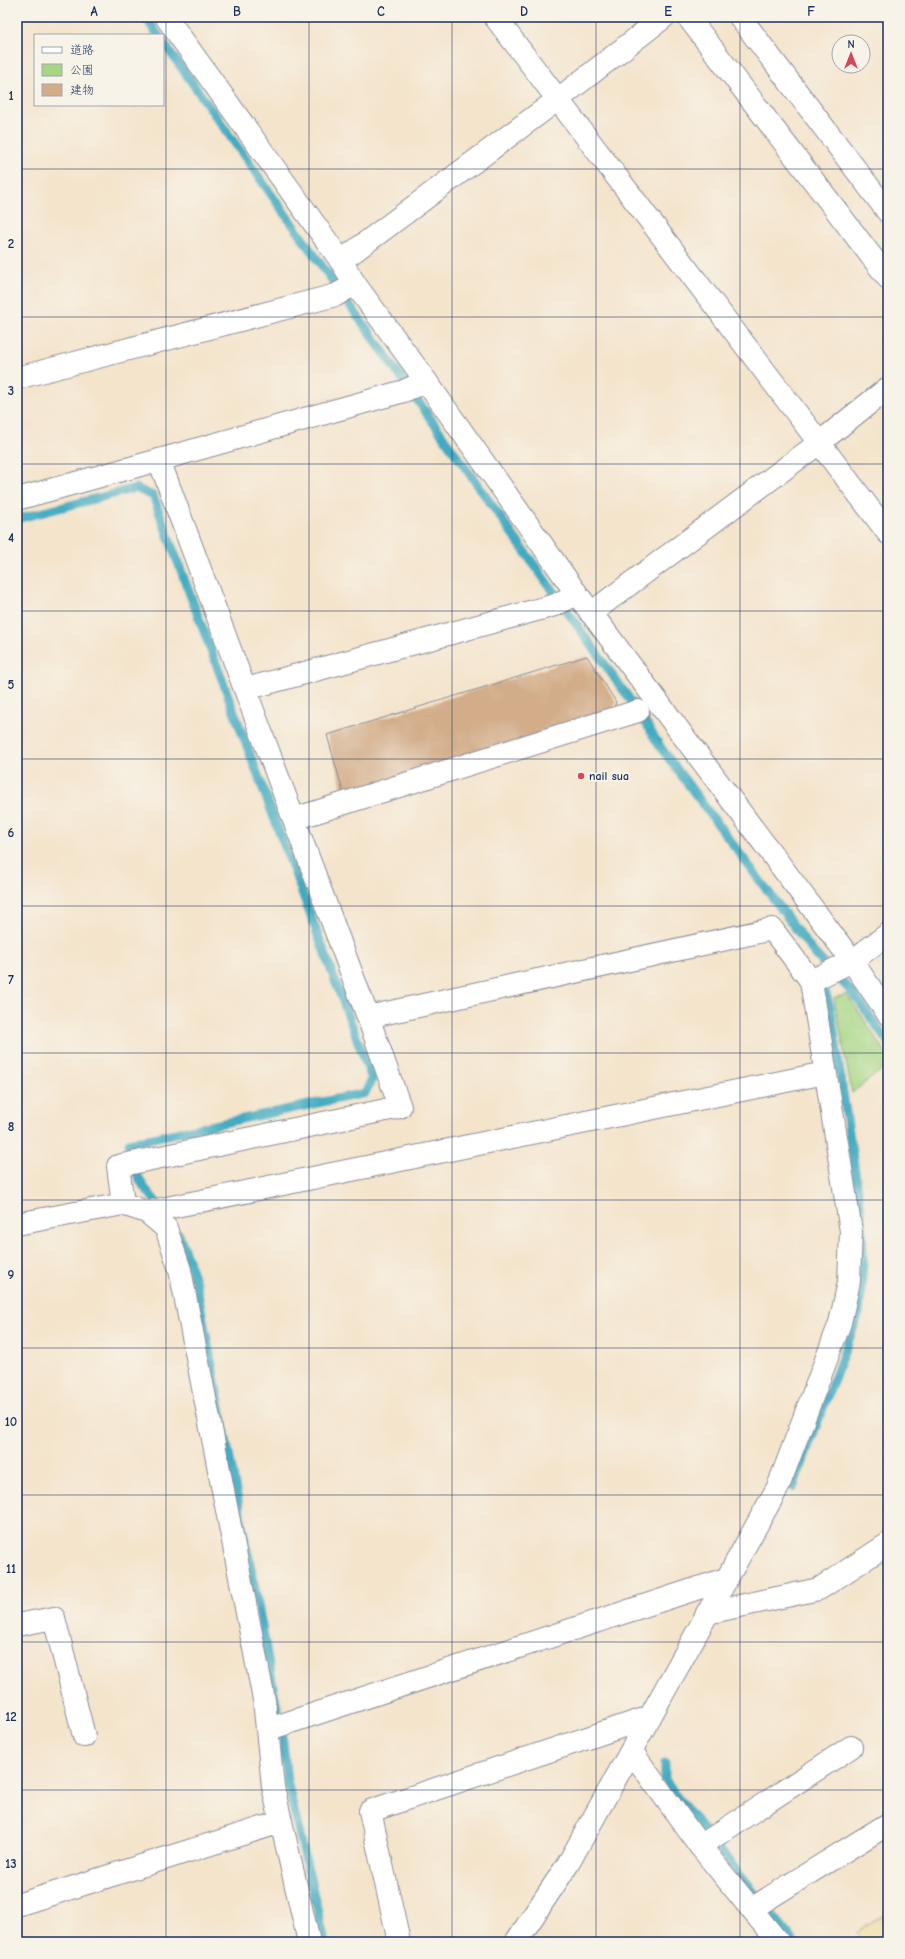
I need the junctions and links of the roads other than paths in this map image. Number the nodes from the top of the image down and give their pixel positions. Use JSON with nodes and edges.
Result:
{"nodes":[{"id":1,"x":166,"y":17,"type":"edge"},
{"id":2,"x":495,"y":17,"type":"edge"},
{"id":3,"x":664,"y":17,"type":"edge"},
{"id":4,"x":688,"y":17,"type":"edge"},
{"id":5,"x":740,"y":17,"type":"edge"},
{"id":6,"x":557,"y":100,"type":"junction"},
{"id":7,"x":888,"y":212,"type":"edge"},
{"id":8,"x":341,"y":261,"type":"junction"},
{"id":9,"x":888,"y":278,"type":"edge"},
{"id":10,"x":346,"y":290,"type":"junction"},
{"id":11,"x":17,"y":378,"type":"edge"},
{"id":12,"x":416,"y":386,"type":"junction"},
{"id":13,"x":888,"y":388,"type":"edge"},
{"id":14,"x":818,"y":443,"type":"junction"},
{"id":15,"x":159,"y":460,"type":"junction"},
{"id":16,"x":17,"y":499,"type":"edge"},
{"id":17,"x":888,"y":533,"type":"edge"},
{"id":18,"x":567,"y":599,"type":"junction"},
{"id":19,"x":591,"y":613,"type":"junction"},
{"id":20,"x":246,"y":689,"type":"junction"},
{"id":21,"x":638,"y":711,"type":"dead end"},
{"id":22,"x":294,"y":819,"type":"junction"},
{"id":23,"x":888,"y":934,"type":"edge"},
{"id":24,"x":846,"y":964,"type":"junction"},
{"id":25,"x":815,"y":979,"type":"junction"},
{"id":26,"x":888,"y":1014,"type":"edge"},
{"id":27,"x":368,"y":1017,"type":"junction"},
{"id":28,"x":825,"y":1073,"type":"junction"},
{"id":29,"x":123,"y":1204,"type":"junction"},
{"id":30,"x":157,"y":1210,"type":"junction"},
{"id":31,"x":17,"y":1224,"type":"edge"},
{"id":32,"x":888,"y":1544,"type":"edge"},
{"id":33,"x":726,"y":1578,"type":"junction"},
{"id":34,"x":707,"y":1613,"type":"junction"},
{"id":35,"x":17,"y":1625,"type":"edge"},
{"id":36,"x":650,"y":1717,"type":"junction"},
{"id":37,"x":278,"y":1726,"type":"junction"},
{"id":38,"x":84,"y":1736,"type":"dead end"},
{"id":39,"x":851,"y":1747,"type":"dead end"},
{"id":40,"x":632,"y":1752,"type":"junction"},
{"id":41,"x":281,"y":1822,"type":"junction"},
{"id":42,"x":888,"y":1824,"type":"edge"},
{"id":43,"x":708,"y":1841,"type":"junction"},
{"id":44,"x":759,"y":1904,"type":"junction"},
{"id":45,"x":17,"y":1905,"type":"edge"},
{"id":46,"x":309,"y":1942,"type":"edge"},
{"id":47,"x":400,"y":1942,"type":"edge"},
{"id":48,"x":516,"y":1942,"type":"edge"},
{"id":49,"x":778,"y":1942,"type":"edge"}],
"edges":[{"from":1,"to":8,"type":"street"},
{"from":2,"to":6,"type":"street"},
{"from":3,"to":6,"type":"street"},
{"from":4,"to":9,"type":"street"},
{"from":5,"to":7,"type":"street"},
{"from":6,"to":8,"type":"street"},
{"from":6,"to":14,"type":"street"},
{"from":8,"to":10,"type":"street"},
{"from":10,"to":11,"type":"street"},
{"from":10,"to":12,"type":"street"},
{"from":12,"to":15,"type":"street"},
{"from":12,"to":18,"type":"street"},
{"from":13,"to":14,"type":"street"},
{"from":14,"to":17,"type":"street"},
{"from":14,"to":19,"type":"street"},
{"from":15,"to":16,"type":"street"},
{"from":15,"to":20,"type":"street"},
{"from":18,"to":19,"type":"street"},
{"from":18,"to":20,"type":"street"},
{"from":19,"to":24,"type":"street"},
{"from":20,"to":22,"type":"street"},
{"from":21,"to":22,"type":"street"},
{"from":22,"to":27,"type":"street"},
{"from":23,"to":24,"type":"street"},
{"from":24,"to":25,"type":"street"},
{"from":24,"to":26,"type":"street"},
{"from":25,"to":27,"type":"street"},
{"from":25,"to":28,"type":"street"},
{"from":27,"to":29,"type":"street"},
{"from":28,"to":30,"type":"street"},
{"from":28,"to":33,"type":"street"},
{"from":29,"to":30,"type":"street"},
{"from":29,"to":31,"type":"street"},
{"from":30,"to":37,"type":"street"},
{"from":32,"to":34,"type":"street"},
{"from":33,"to":34,"type":"street"},
{"from":33,"to":37,"type":"street"},
{"from":34,"to":36,"type":"street"},
{"from":35,"to":38,"type":"street"},
{"from":36,"to":40,"type":"street"},
{"from":36,"to":47,"type":"street"},
{"from":37,"to":41,"type":"street"},
{"from":39,"to":43,"type":"street"},
{"from":40,"to":43,"type":"street"},
{"from":40,"to":48,"type":"street"},
{"from":41,"to":45,"type":"street"},
{"from":41,"to":46,"type":"street"},
{"from":42,"to":44,"type":"street"},
{"from":43,"to":44,"type":"street"},
{"from":44,"to":49,"type":"street"}]}
